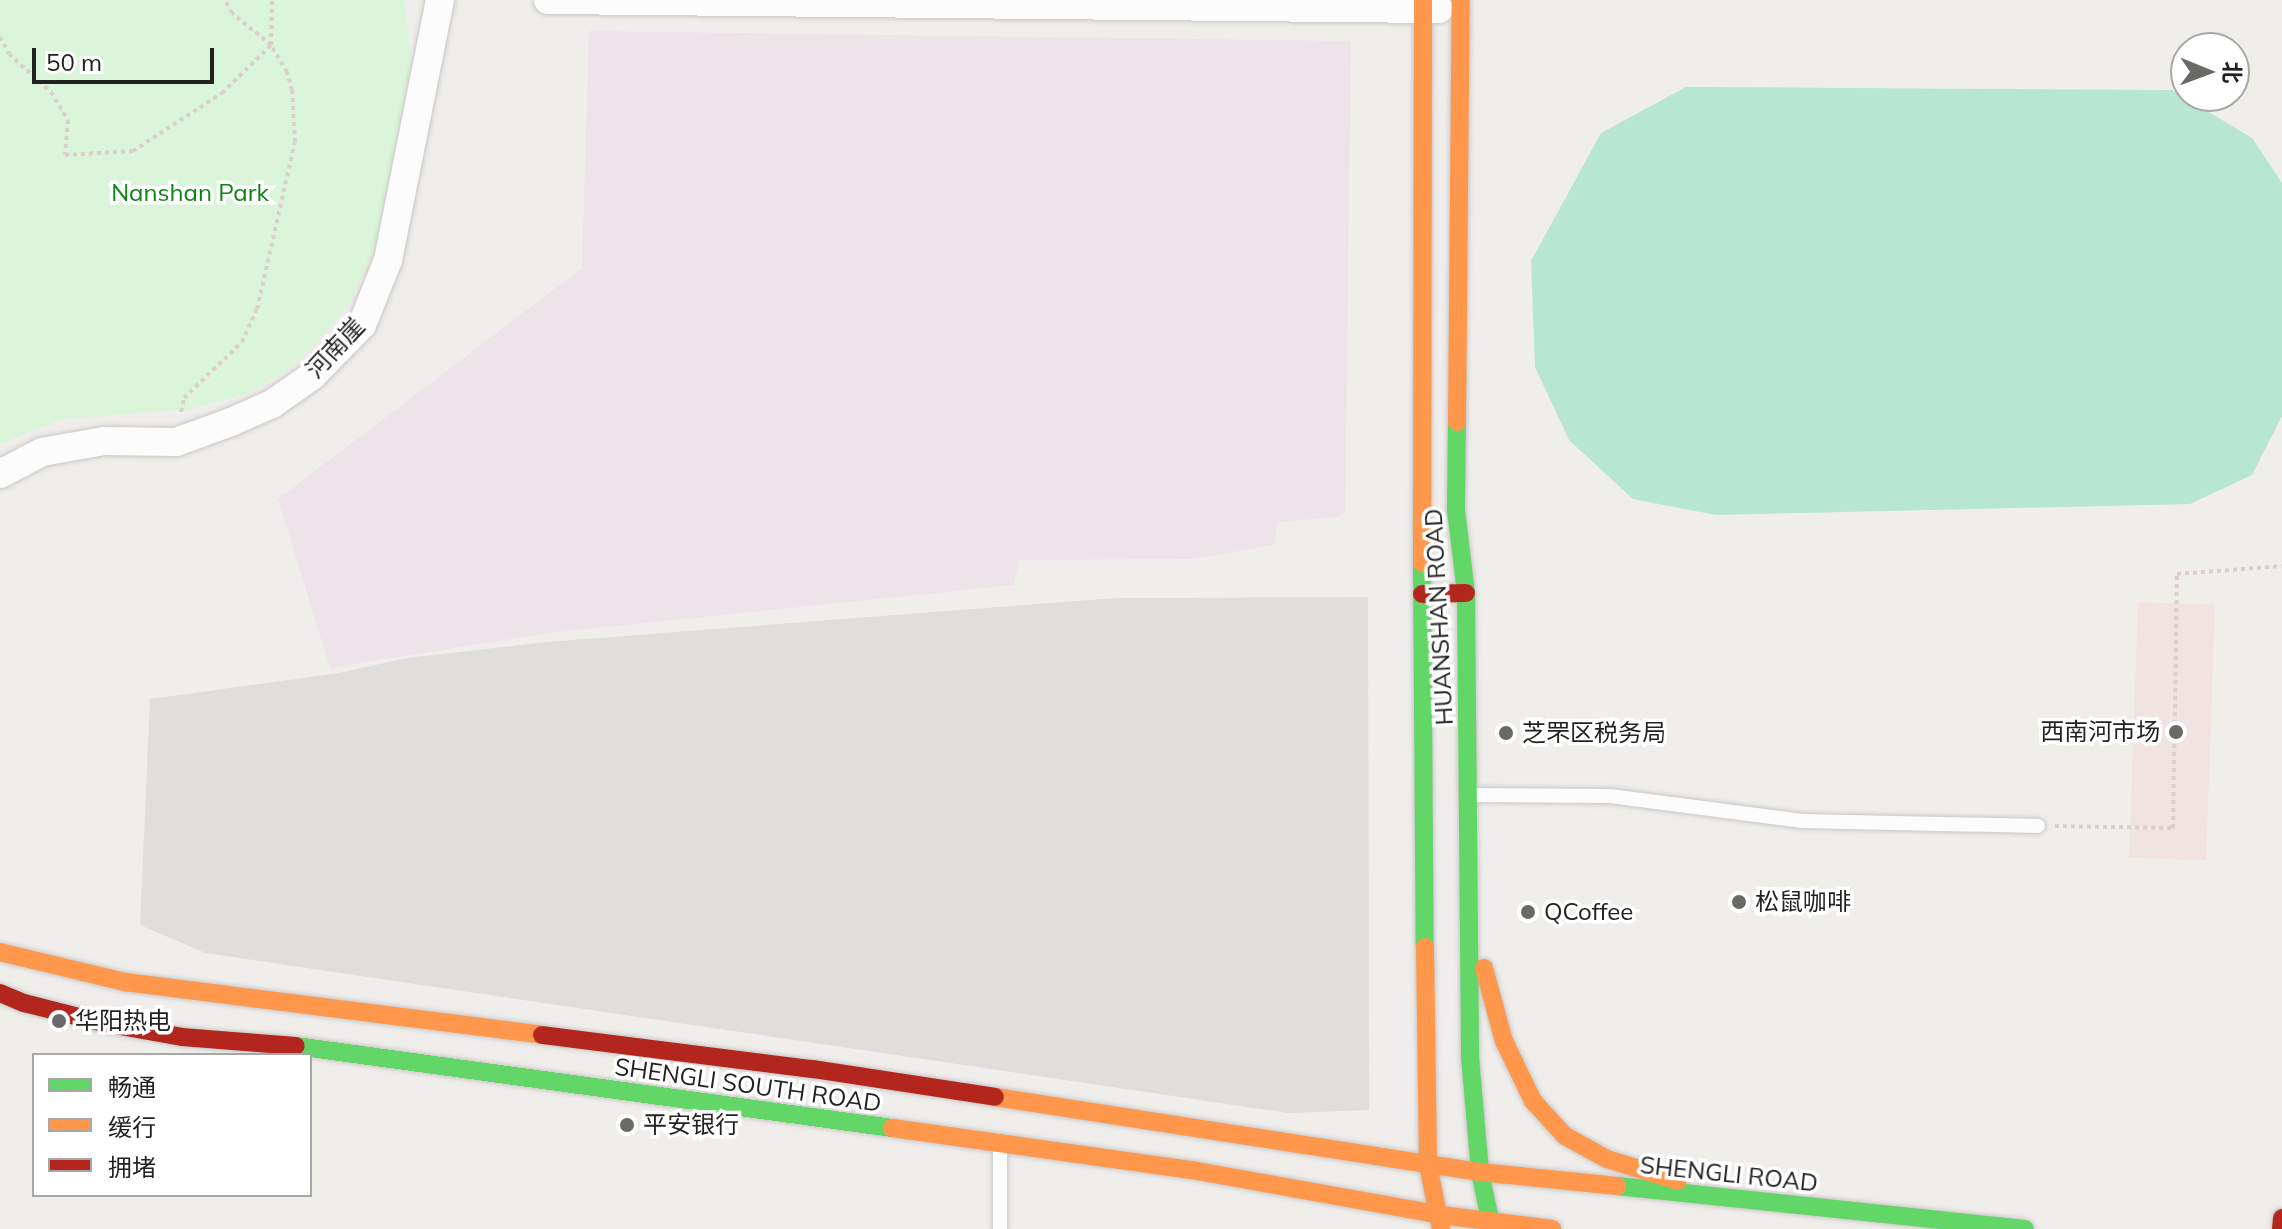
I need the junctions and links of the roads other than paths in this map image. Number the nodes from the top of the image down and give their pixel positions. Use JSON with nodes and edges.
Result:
{"nodes":[{"id":1,"x":438,"y":0,"type":"edge"},
{"id":2,"x":548,"y":0,"type":"edge"},
{"id":3,"x":1423,"y":4,"type":"edge"},
{"id":4,"x":1461,"y":4,"type":"edge"},
{"id":5,"x":0,"y":474,"type":"edge"},
{"id":6,"x":1466,"y":593,"type":"junction"},
{"id":7,"x":1422,"y":594,"type":"junction"},
{"id":8,"x":1469,"y":795,"type":"junction"},
{"id":9,"x":2038,"y":826,"type":"road end"},
{"id":10,"x":1470,"y":867,"type":"junction"},
{"id":11,"x":0,"y":952,"type":"edge"},
{"id":12,"x":0,"y":993,"type":"edge"},
{"id":13,"x":999,"y":1144,"type":"junction"},
{"id":14,"x":1428,"y":1165,"type":"junction"},
{"id":15,"x":1480,"y":1172,"type":"junction"},
{"id":16,"x":1735,"y":1199,"type":"junction"},
{"id":17,"x":2282,"y":1218,"type":"edge"},
{"id":18,"x":1441,"y":1222,"type":"edge"},
{"id":19,"x":1492,"y":1225,"type":"edge"},
{"id":20,"x":1000,"y":1229,"type":"edge"},
{"id":21,"x":1552,"y":1229,"type":"edge"},
{"id":22,"x":2025,"y":1229,"type":"edge"},
{"id":23,"x":2281,"y":1229,"type":"edge"}],
"edges":[{"from":1,"to":5,"type":"street","name":"河南崖"},
{"from":2,"to":3,"type":"street"},
{"from":3,"to":4,"type":"street"},
{"from":3,"to":7,"type":"main road","name":"HUANSHAN ROAD"},
{"from":4,"to":6,"type":"main road","name":"HUANSHAN ROAD"},
{"from":6,"to":7,"type":"main road"},
{"from":6,"to":8,"type":"main road","name":"HUANSHAN ROAD"},
{"from":7,"to":14,"type":"main road","name":"HUANSHAN ROAD"},
{"from":8,"to":9,"type":"lane"},
{"from":8,"to":10,"type":"main road","name":"HUANSHAN ROAD"},
{"from":10,"to":15,"type":"main road","name":"HUANSHAN ROAD"},
{"from":10,"to":16,"type":"main road"},
{"from":11,"to":14,"type":"main road","name":"SHENGLI SOUTH ROAD"},
{"from":12,"to":13,"type":"main road","name":"SHENGLI SOUTH ROAD"},
{"from":13,"to":18,"type":"main road","name":"SHENGLI SOUTH ROAD"},
{"from":13,"to":20,"type":"lane"},
{"from":14,"to":15,"type":"main road","name":"SHENGLI ROAD"},
{"from":14,"to":18,"type":"main road","name":"HUANSHAN ROAD"},
{"from":15,"to":16,"type":"main road","name":"SHENGLI ROAD"},
{"from":15,"to":19,"type":"main road","name":"HUANSHAN ROAD"},
{"from":16,"to":22,"type":"main road","name":"SHENGLI ROAD"},
{"from":17,"to":23,"type":"main road"},
{"from":18,"to":19,"type":"main road","name":"SHENGLI SOUTH ROAD"},
{"from":19,"to":21,"type":"main road"}]}
